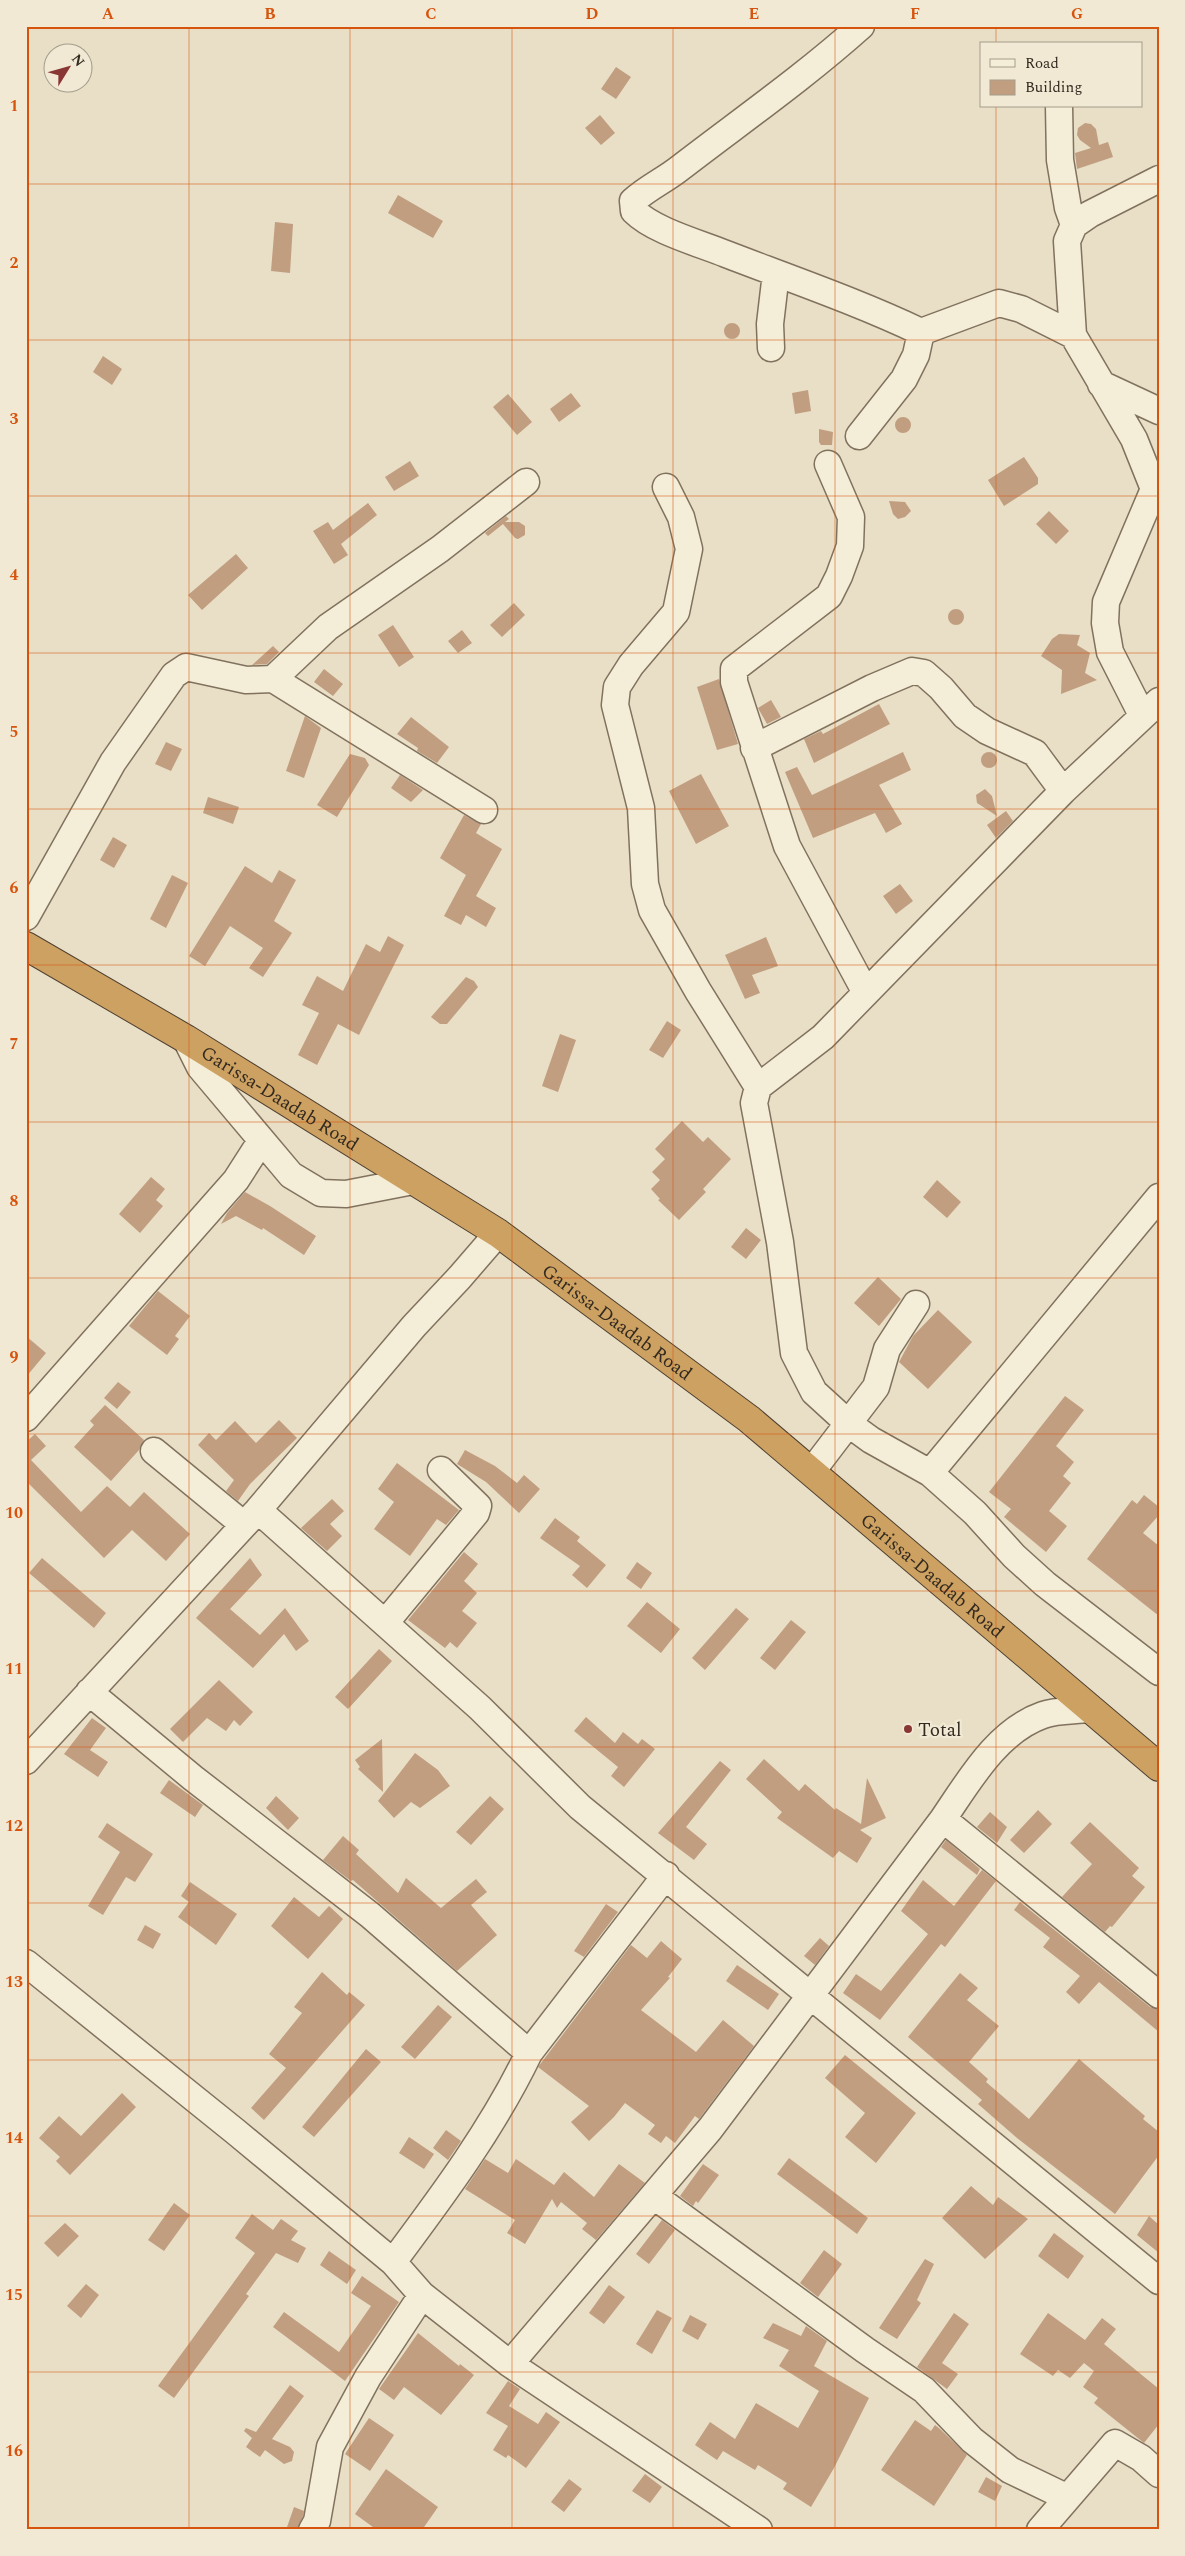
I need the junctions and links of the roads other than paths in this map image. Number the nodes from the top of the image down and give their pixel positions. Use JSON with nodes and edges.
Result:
{"nodes":[{"id":1,"x":861,"y":26,"type":"edge"},
{"id":2,"x":1059,"y":108,"type":"edge"},
{"id":3,"x":1159,"y":178,"type":"edge"},
{"id":4,"x":1074,"y":226,"type":"junction"},
{"id":5,"x":776,"y":273,"type":"junction"},
{"id":6,"x":920,"y":332,"type":"junction"},
{"id":7,"x":1074,"y":334,"type":"junction"},
{"id":8,"x":771,"y":348,"type":"dead end"},
{"id":9,"x":1100,"y":384,"type":"junction"},
{"id":10,"x":1159,"y":411,"type":"edge"},
{"id":11,"x":859,"y":436,"type":"dead end"},
{"id":12,"x":828,"y":464,"type":"dead end"},
{"id":13,"x":526,"y":482,"type":"dead end"},
{"id":14,"x":1156,"y":486,"type":"edge"},
{"id":15,"x":666,"y":487,"type":"dead end"},
{"id":16,"x":272,"y":679,"type":"junction"},
{"id":17,"x":1150,"y":708,"type":"edge"},
{"id":18,"x":754,"y":748,"type":"junction"},
{"id":19,"x":1063,"y":791,"type":"junction"},
{"id":20,"x":484,"y":810,"type":"dead end"},
{"id":21,"x":26,"y":917,"type":"edge"},
{"id":22,"x":26,"y":946,"type":"edge"},
{"id":23,"x":866,"y":993,"type":"junction"},
{"id":24,"x":186,"y":1039,"type":"junction"},
{"id":25,"x":758,"y":1088,"type":"junction"},
{"id":26,"x":261,"y":1141,"type":"junction"},
{"id":27,"x":413,"y":1181,"type":"junction"},
{"id":28,"x":1159,"y":1197,"type":"edge"},
{"id":29,"x":498,"y":1233,"type":"junction"},
{"id":30,"x":916,"y":1304,"type":"dead end"},
{"id":31,"x":26,"y":1418,"type":"edge"},
{"id":32,"x":849,"y":1424,"type":"junction"},
{"id":33,"x":154,"y":1451,"type":"dead end"},
{"id":34,"x":441,"y":1470,"type":"dead end"},
{"id":35,"x":812,"y":1471,"type":"junction"},
{"id":36,"x":930,"y":1473,"type":"junction"},
{"id":37,"x":250,"y":1517,"type":"junction"},
{"id":38,"x":386,"y":1622,"type":"junction"},
{"id":39,"x":1159,"y":1672,"type":"edge"},
{"id":40,"x":89,"y":1692,"type":"junction"},
{"id":41,"x":1089,"y":1709,"type":"junction"},
{"id":42,"x":26,"y":1761,"type":"edge"},
{"id":43,"x":1159,"y":1767,"type":"edge"},
{"id":44,"x":943,"y":1819,"type":"junction"},
{"id":45,"x":666,"y":1875,"type":"junction"},
{"id":46,"x":26,"y":1964,"type":"edge"},
{"id":47,"x":1159,"y":1995,"type":"edge"},
{"id":48,"x":811,"y":1997,"type":"junction"},
{"id":49,"x":529,"y":2053,"type":"junction"},
{"id":50,"x":654,"y":2196,"type":"junction"},
{"id":51,"x":393,"y":2262,"type":"junction"},
{"id":52,"x":1159,"y":2281,"type":"edge"},
{"id":53,"x":422,"y":2294,"type":"junction"},
{"id":54,"x":510,"y":2364,"type":"junction"},
{"id":55,"x":1159,"y":2474,"type":"edge"},
{"id":56,"x":1066,"y":2497,"type":"junction"},
{"id":57,"x":312,"y":2530,"type":"edge"},
{"id":58,"x":759,"y":2530,"type":"edge"},
{"id":59,"x":1040,"y":2530,"type":"edge"}],
"edges":[{"from":1,"to":5,"type":"street"},
{"from":2,"to":4,"type":"street"},
{"from":3,"to":4,"type":"street"},
{"from":4,"to":7,"type":"street"},
{"from":5,"to":6,"type":"street"},
{"from":5,"to":8,"type":"street"},
{"from":6,"to":7,"type":"street"},
{"from":6,"to":11,"type":"street"},
{"from":7,"to":9,"type":"street"},
{"from":9,"to":10,"type":"street"},
{"from":9,"to":14,"type":"street"},
{"from":12,"to":18,"type":"street"},
{"from":13,"to":16,"type":"street"},
{"from":14,"to":17,"type":"street"},
{"from":15,"to":25,"type":"street"},
{"from":16,"to":20,"type":"street"},
{"from":16,"to":21,"type":"street"},
{"from":17,"to":19,"type":"street"},
{"from":18,"to":19,"type":"street"},
{"from":18,"to":23,"type":"street"},
{"from":19,"to":23,"type":"street"},
{"from":22,"to":24,"type":"highway","name":"Garissa-Daadab Road"},
{"from":23,"to":25,"type":"street"},
{"from":24,"to":26,"type":"street"},
{"from":24,"to":27,"type":"highway","name":"Garissa-Daadab Road"},
{"from":25,"to":32,"type":"street"},
{"from":26,"to":27,"type":"street"},
{"from":26,"to":31,"type":"street"},
{"from":27,"to":29,"type":"highway","name":"Garissa-Daadab Road"},
{"from":28,"to":36,"type":"street"},
{"from":29,"to":35,"type":"highway","name":"Garissa-Daadab Road"},
{"from":29,"to":37,"type":"street"},
{"from":30,"to":32,"type":"street"},
{"from":32,"to":35,"type":"street"},
{"from":32,"to":36,"type":"street"},
{"from":33,"to":37,"type":"street"},
{"from":34,"to":38,"type":"street"},
{"from":35,"to":41,"type":"highway","name":"Garissa-Daadab Road"},
{"from":36,"to":39,"type":"street"},
{"from":37,"to":38,"type":"street"},
{"from":37,"to":40,"type":"street"},
{"from":38,"to":45,"type":"street"},
{"from":40,"to":42,"type":"street"},
{"from":40,"to":49,"type":"street"},
{"from":41,"to":43,"type":"highway","name":"Garissa-Daadab Road"},
{"from":41,"to":44,"type":"street"},
{"from":44,"to":47,"type":"street"},
{"from":44,"to":48,"type":"street"},
{"from":45,"to":48,"type":"street"},
{"from":45,"to":49,"type":"street"},
{"from":46,"to":51,"type":"street"},
{"from":48,"to":50,"type":"street"},
{"from":48,"to":52,"type":"street"},
{"from":49,"to":51,"type":"street"},
{"from":50,"to":54,"type":"street"},
{"from":50,"to":56,"type":"street"},
{"from":51,"to":53,"type":"street"},
{"from":53,"to":54,"type":"street"},
{"from":53,"to":57,"type":"street"},
{"from":54,"to":58,"type":"street"},
{"from":55,"to":56,"type":"street"},
{"from":56,"to":59,"type":"street"}]}
